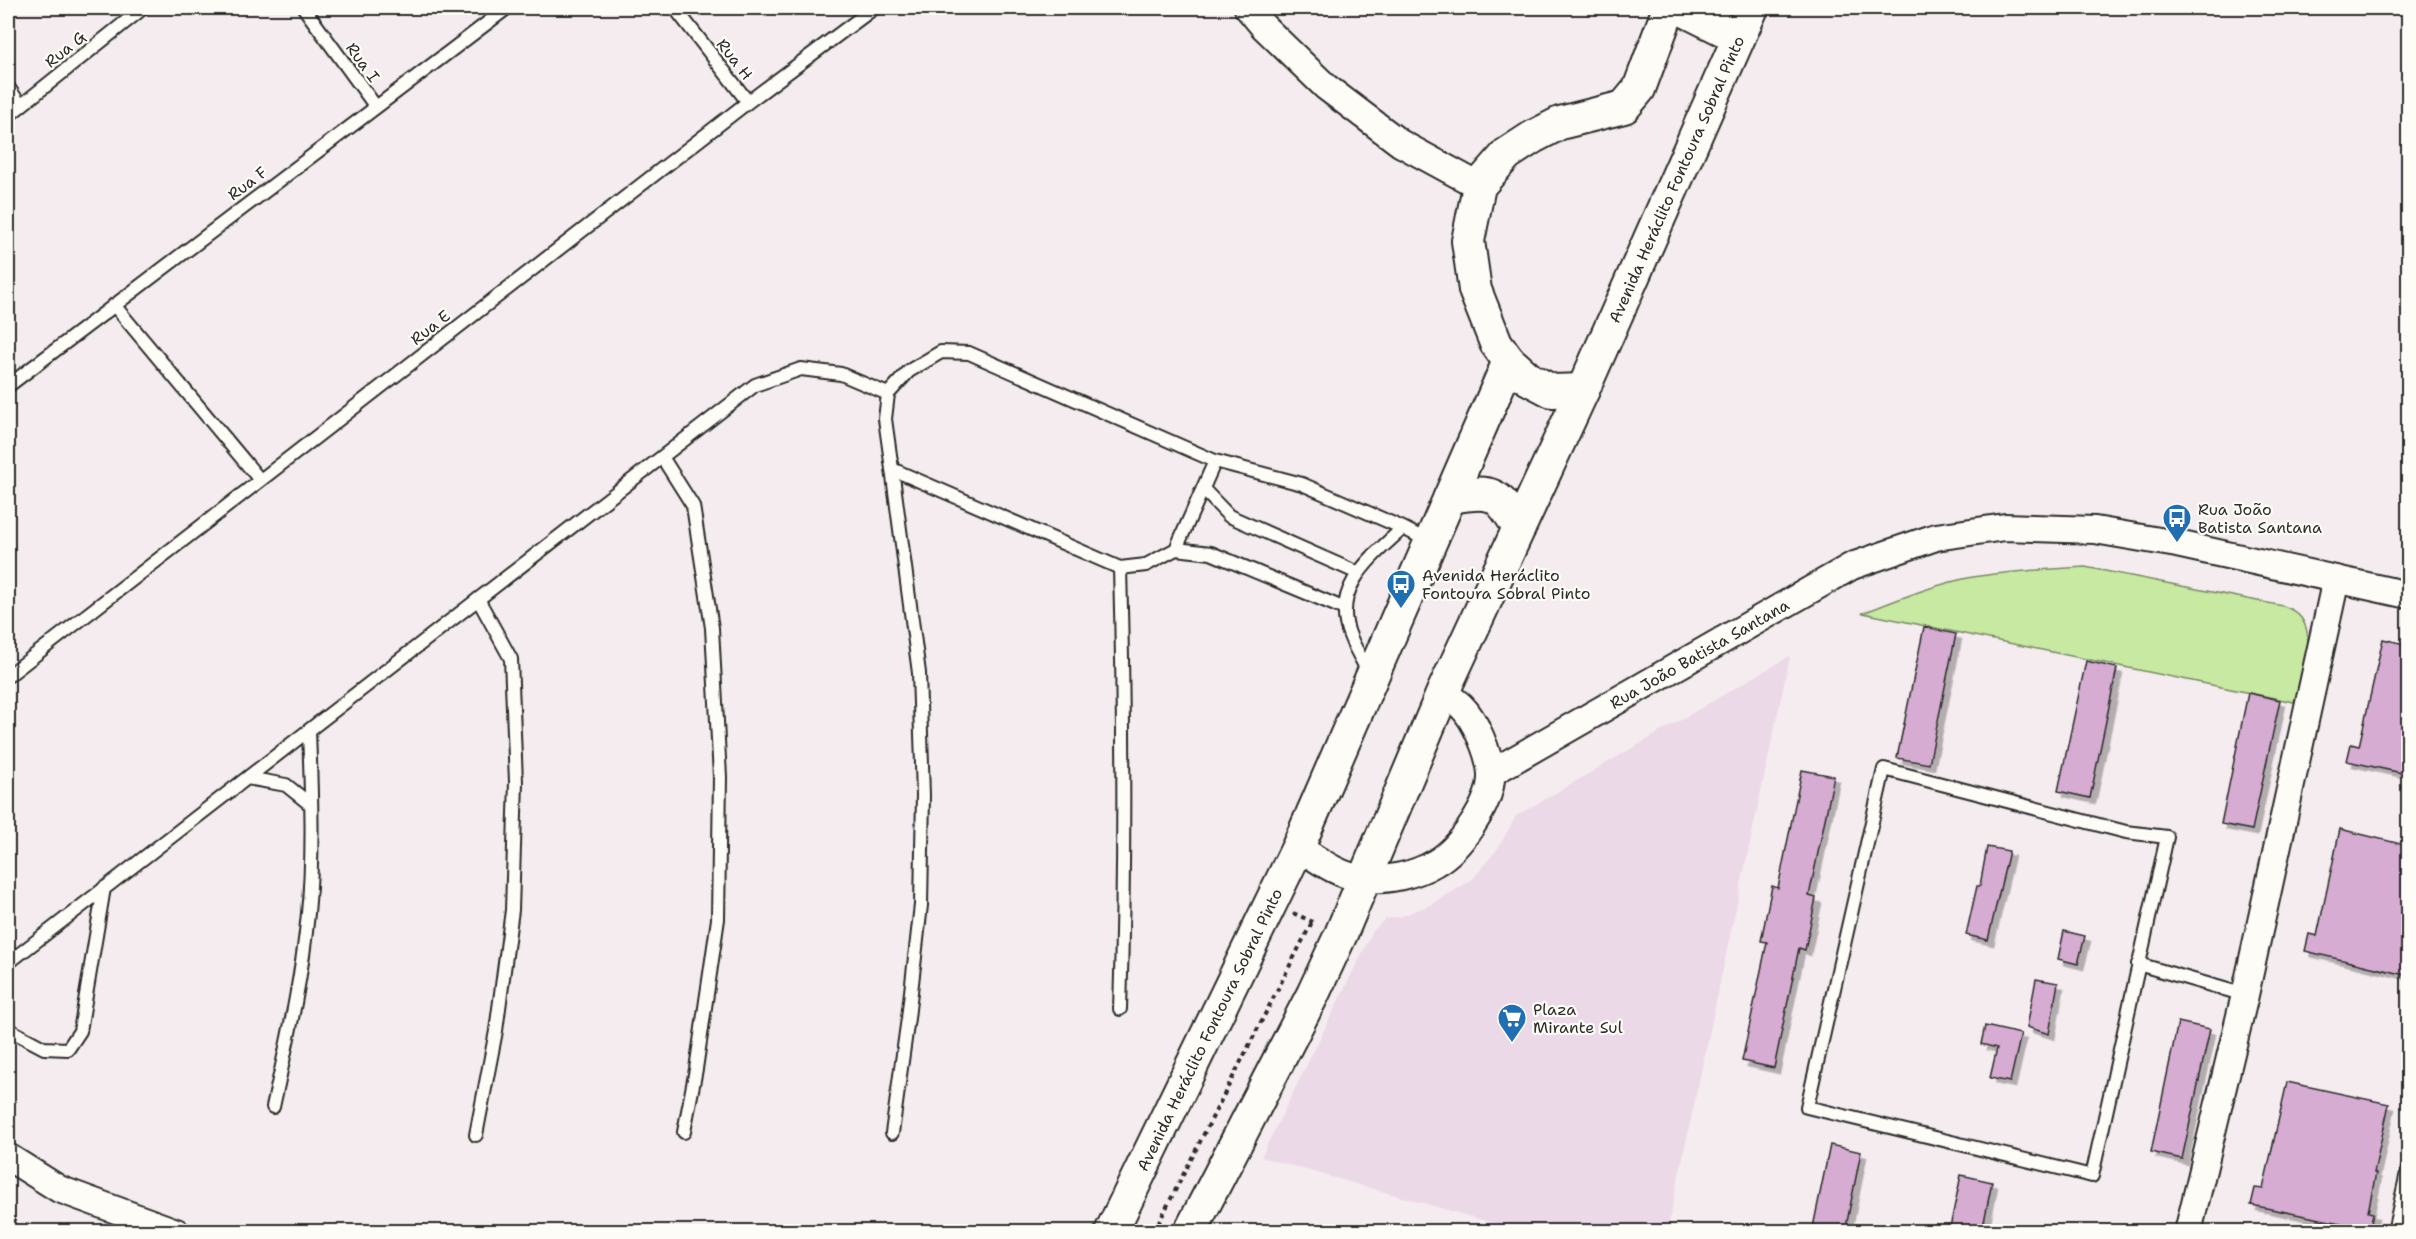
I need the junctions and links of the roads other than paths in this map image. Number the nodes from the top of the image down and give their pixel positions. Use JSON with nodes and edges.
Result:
{"nodes":[{"id":1,"x":143,"y":8,"type":"edge"},
{"id":2,"x":303,"y":8,"type":"edge"},
{"id":3,"x":507,"y":8,"type":"edge"},
{"id":4,"x":675,"y":8,"type":"edge"},
{"id":5,"x":874,"y":8,"type":"edge"},
{"id":6,"x":1248,"y":8,"type":"edge"},
{"id":7,"x":1669,"y":8,"type":"edge"},
{"id":8,"x":1680,"y":8,"type":"edge"},
{"id":9,"x":1752,"y":8,"type":"edge"},
{"id":10,"x":1738,"y":37,"type":"junction"},
{"id":11,"x":8,"y":87,"type":"edge"},
{"id":12,"x":748,"y":102,"type":"junction"},
{"id":13,"x":21,"y":106,"type":"junction"},
{"id":14,"x":376,"y":107,"type":"junction"},
{"id":15,"x":8,"y":116,"type":"edge"},
{"id":16,"x":1479,"y":186,"type":"junction"},
{"id":17,"x":114,"y":305,"type":"junction"},
{"id":18,"x":1509,"y":361,"type":"junction"},
{"id":19,"x":8,"y":386,"type":"edge"},
{"id":20,"x":1583,"y":390,"type":"junction"},
{"id":21,"x":888,"y":394,"type":"junction"},
{"id":22,"x":662,"y":457,"type":"junction"},
{"id":23,"x":1215,"y":461,"type":"junction"},
{"id":24,"x":891,"y":469,"type":"junction"},
{"id":25,"x":260,"y":480,"type":"junction"},
{"id":26,"x":1203,"y":489,"type":"junction"},
{"id":27,"x":1450,"y":497,"type":"junction"},
{"id":28,"x":1403,"y":528,"type":"junction"},
{"id":29,"x":1519,"y":528,"type":"junction"},
{"id":30,"x":1431,"y":542,"type":"junction"},
{"id":31,"x":1176,"y":549,"type":"junction"},
{"id":32,"x":1120,"y":568,"type":"junction"},
{"id":33,"x":1358,"y":573,"type":"junction"},
{"id":34,"x":2336,"y":579,"type":"junction"},
{"id":35,"x":2409,"y":595,"type":"edge"},
{"id":36,"x":478,"y":598,"type":"junction"},
{"id":37,"x":1345,"y":609,"type":"junction"},
{"id":38,"x":8,"y":676,"type":"edge"},
{"id":39,"x":1371,"y":678,"type":"junction"},
{"id":40,"x":1443,"y":692,"type":"junction"},
{"id":41,"x":309,"y":730,"type":"junction"},
{"id":42,"x":1491,"y":773,"type":"junction"},
{"id":43,"x":247,"y":778,"type":"junction"},
{"id":44,"x":311,"y":805,"type":"junction"},
{"id":45,"x":1298,"y":847,"type":"junction"},
{"id":46,"x":1363,"y":879,"type":"junction"},
{"id":47,"x":104,"y":888,"type":"junction"},
{"id":48,"x":8,"y":963,"type":"edge"},
{"id":49,"x":2138,"y":964,"type":"junction"},
{"id":50,"x":2245,"y":995,"type":"junction"},
{"id":51,"x":1120,"y":1009,"type":"dead end"},
{"id":52,"x":8,"y":1029,"type":"edge"},
{"id":53,"x":273,"y":1107,"type":"dead end"},
{"id":54,"x":684,"y":1132,"type":"dead end"},
{"id":55,"x":891,"y":1133,"type":"dead end"},
{"id":56,"x":476,"y":1135,"type":"dead end"},
{"id":57,"x":8,"y":1157,"type":"edge"},
{"id":58,"x":2409,"y":1168,"type":"edge"},
{"id":59,"x":176,"y":1232,"type":"edge"},
{"id":60,"x":1111,"y":1232,"type":"edge"},
{"id":61,"x":1190,"y":1232,"type":"edge"},
{"id":62,"x":2188,"y":1232,"type":"edge"},
{"id":63,"x":2394,"y":1232,"type":"edge"}],
"edges":[{"from":1,"to":13,"type":"lane","name":"Rua G"},
{"from":2,"to":14,"type":"lane","name":"Rua I"},
{"from":3,"to":14,"type":"lane","name":"Rua F"},
{"from":4,"to":12,"type":"lane","name":"Rua H"},
{"from":5,"to":12,"type":"lane","name":"Rua E"},
{"from":6,"to":16,"type":"street"},
{"from":7,"to":16,"type":"street"},
{"from":8,"to":10,"type":"street"},
{"from":9,"to":10,"type":"street","name":"Avenida Heráclito Fontoura Sobral Pinto"},
{"from":10,"to":20,"type":"street","name":"Avenida Heráclito Fontoura Sobral Pinto"},
{"from":11,"to":13,"type":"lane"},
{"from":12,"to":25,"type":"lane","name":"Rua E"},
{"from":13,"to":15,"type":"lane","name":"Rua G"},
{"from":14,"to":17,"type":"lane","name":"Rua F"},
{"from":16,"to":18,"type":"street"},
{"from":17,"to":19,"type":"lane","name":"Rua F"},
{"from":17,"to":25,"type":"lane"},
{"from":18,"to":20,"type":"street"},
{"from":18,"to":27,"type":"street","name":"Avenida Heráclito Fontoura Sobral Pinto"},
{"from":20,"to":29,"type":"street","name":"Avenida Heráclito Fontoura Sobral Pinto"},
{"from":21,"to":22,"type":"lane"},
{"from":21,"to":23,"type":"lane"},
{"from":21,"to":24,"type":"lane"},
{"from":22,"to":36,"type":"lane"},
{"from":22,"to":54,"type":"lane"},
{"from":23,"to":26,"type":"lane"},
{"from":23,"to":28,"type":"lane"},
{"from":24,"to":32,"type":"lane"},
{"from":24,"to":55,"type":"lane"},
{"from":25,"to":38,"type":"lane","name":"Rua E"},
{"from":26,"to":31,"type":"lane"},
{"from":26,"to":33,"type":"lane"},
{"from":27,"to":29,"type":"street"},
{"from":27,"to":30,"type":"street","name":"Avenida Heráclito Fontoura Sobral Pinto"},
{"from":28,"to":30,"type":"lane"},
{"from":28,"to":33,"type":"lane"},
{"from":29,"to":40,"type":"street","name":"Avenida Heráclito Fontoura Sobral Pinto"},
{"from":30,"to":39,"type":"street","name":"Avenida Heráclito Fontoura Sobral Pinto"},
{"from":31,"to":32,"type":"lane"},
{"from":31,"to":37,"type":"lane"},
{"from":32,"to":51,"type":"lane"},
{"from":33,"to":37,"type":"lane"},
{"from":34,"to":35,"type":"street","name":"Rua João Batista Santana"},
{"from":34,"to":42,"type":"street","name":"Rua João Batista Santana"},
{"from":34,"to":50,"type":"street"},
{"from":36,"to":41,"type":"lane"},
{"from":36,"to":56,"type":"lane"},
{"from":37,"to":39,"type":"lane"},
{"from":39,"to":45,"type":"street","name":"Avenida Heráclito Fontoura Sobral Pinto"},
{"from":40,"to":42,"type":"street"},
{"from":40,"to":46,"type":"street","name":"Avenida Heráclito Fontoura Sobral Pinto"},
{"from":41,"to":43,"type":"lane"},
{"from":41,"to":44,"type":"lane"},
{"from":42,"to":46,"type":"street"},
{"from":43,"to":44,"type":"lane"},
{"from":43,"to":47,"type":"lane"},
{"from":44,"to":53,"type":"lane"},
{"from":45,"to":46,"type":"street"},
{"from":45,"to":60,"type":"street","name":"Avenida Heráclito Fontoura Sobral Pinto"},
{"from":46,"to":61,"type":"street","name":"Avenida Heráclito Fontoura Sobral Pinto"},
{"from":47,"to":48,"type":"lane"},
{"from":47,"to":52,"type":"lane"},
{"from":49,"to":49,"type":"lane"},
{"from":49,"to":50,"type":"lane"},
{"from":50,"to":62,"type":"street"},
{"from":57,"to":59,"type":"street"},
{"from":58,"to":63,"type":"lane"}]}
